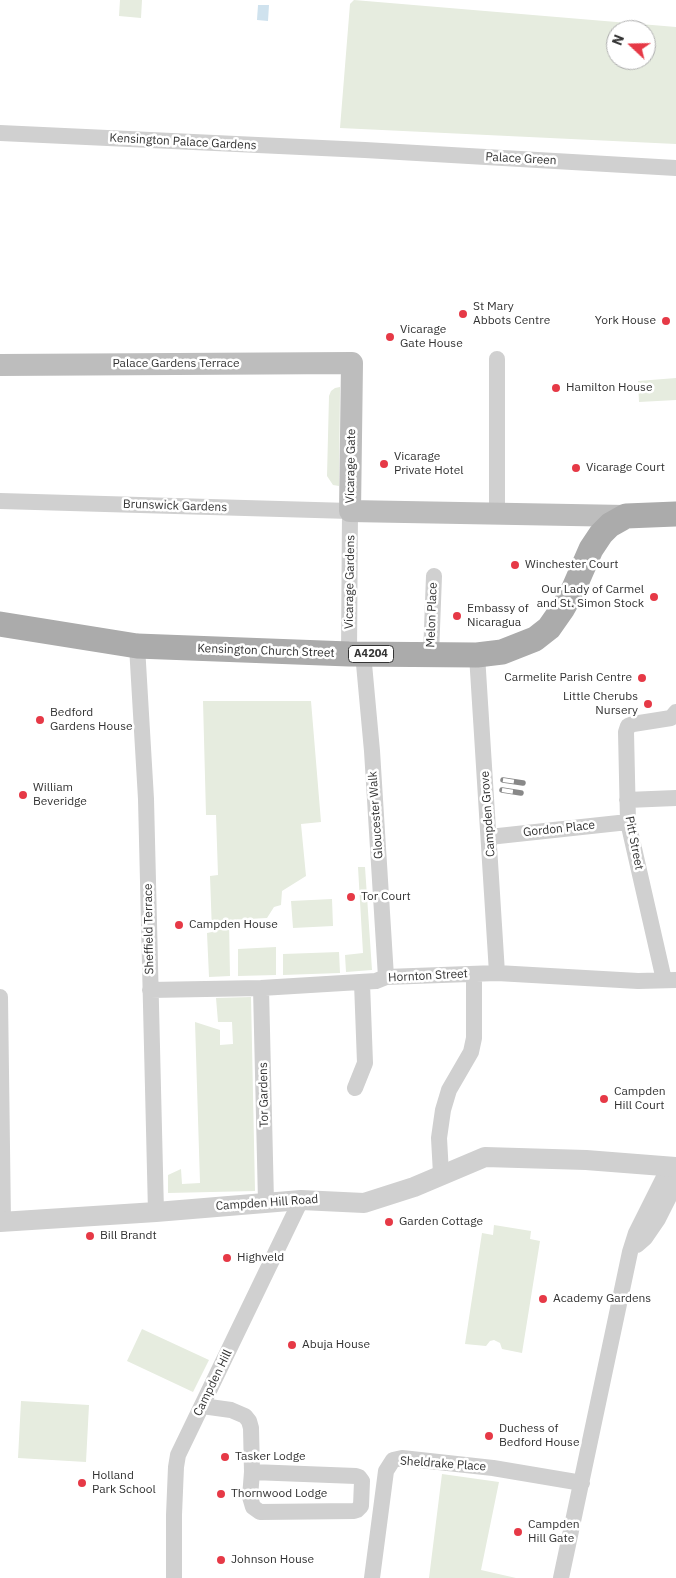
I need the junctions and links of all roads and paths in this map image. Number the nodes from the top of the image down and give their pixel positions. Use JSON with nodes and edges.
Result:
{"nodes":[{"id":1,"x":0,"y":133,"type":"edge"},
{"id":2,"x":365,"y":150,"type":"joint"},
{"id":3,"x":676,"y":168,"type":"edge"},
{"id":4,"x":497,"y":359,"type":"dead end"},
{"id":5,"x":352,"y":363,"type":"joint"},
{"id":6,"x":0,"y":365,"type":"edge"},
{"id":7,"x":0,"y":501,"type":"edge"},
{"id":8,"x":350,"y":512,"type":"junction"},
{"id":9,"x":498,"y":513,"type":"junction"},
{"id":10,"x":676,"y":514,"type":"edge"},
{"id":11,"x":626,"y":516,"type":"junction"},
{"id":12,"x":434,"y":576,"type":"dead end"},
{"id":13,"x":0,"y":624,"type":"edge"},
{"id":14,"x":137,"y":646,"type":"junction"},
{"id":15,"x":356,"y":653,"type":"junction"},
{"id":16,"x":431,"y":655,"type":"junction"},
{"id":17,"x":477,"y":655,"type":"junction"},
{"id":18,"x":676,"y":712,"type":"edge"},
{"id":19,"x":676,"y":798,"type":"edge"},
{"id":20,"x":628,"y":800,"type":"junction"},
{"id":21,"x":628,"y":822,"type":"junction"},
{"id":22,"x":490,"y":837,"type":"junction"},
{"id":23,"x":497,"y":973,"type":"junction"},
{"id":24,"x":474,"y":974,"type":"junction"},
{"id":25,"x":386,"y":977,"type":"junction"},
{"id":26,"x":670,"y":980,"type":"edge"},
{"id":27,"x":362,"y":982,"type":"junction"},
{"id":28,"x":261,"y":988,"type":"junction"},
{"id":29,"x":150,"y":990,"type":"junction"},
{"id":30,"x":0,"y":997,"type":"edge"},
{"id":31,"x":355,"y":1088,"type":"dead end"},
{"id":32,"x":674,"y":1172,"type":"edge"},
{"id":33,"x":441,"y":1174,"type":"junction"},
{"id":34,"x":301,"y":1200,"type":"junction"},
{"id":35,"x":266,"y":1202,"type":"junction"},
{"id":36,"x":156,"y":1212,"type":"junction"},
{"id":37,"x":2,"y":1222,"type":"edge"},
{"id":38,"x":202,"y":1406,"type":"junction"},
{"id":39,"x":252,"y":1472,"type":"junction"},
{"id":40,"x":582,"y":1483,"type":"junction"},
{"id":41,"x":174,"y":1578,"type":"edge"},
{"id":42,"x":372,"y":1578,"type":"edge"},
{"id":43,"x":561,"y":1578,"type":"edge"}],
"edges":[{"from":1,"to":2,"type":"street","name":"Kensington Palace Gardens"},
{"from":2,"to":3,"type":"street","name":"Palace Green"},
{"from":4,"to":9,"type":"street"},
{"from":5,"to":6,"type":"main road","name":"Palace Gardens Terrace"},
{"from":5,"to":8,"type":"main road","name":"Vicarage Gate"},
{"from":7,"to":8,"type":"street","name":"Brunswick Gardens"},
{"from":8,"to":9,"type":"main road","name":"Vicarage Gate"},
{"from":8,"to":15,"type":"street","name":"Vicarage Gardens"},
{"from":9,"to":11,"type":"main road","name":"Vicarage Gate"},
{"from":10,"to":11,"type":"main road","name":"Kensington Church Street","number":"A4204"},
{"from":11,"to":17,"type":"main road","name":"Kensington Church Street","number":"A4204"},
{"from":12,"to":16,"type":"street","name":"Melon Place"},
{"from":13,"to":14,"type":"main road","name":"Kensington Church Street","number":"A4204"},
{"from":14,"to":15,"type":"main road","name":"Kensington Church Street","number":"A4204"},
{"from":14,"to":29,"type":"street","name":"Sheffield Terrace"},
{"from":15,"to":16,"type":"main road","name":"Kensington Church Street","number":"A4204"},
{"from":15,"to":25,"type":"street","name":"Gloucester Walk"},
{"from":16,"to":17,"type":"main road","name":"Kensington Church Street","number":"A4204"},
{"from":17,"to":22,"type":"street","name":"Campden Grove"},
{"from":18,"to":20,"type":"street","name":"Pitt Street"},
{"from":19,"to":20,"type":"street"},
{"from":20,"to":21,"type":"street","name":"Pitt Street"},
{"from":21,"to":22,"type":"street","name":"Gordon Place"},
{"from":21,"to":26,"type":"street","name":"Pitt Street"},
{"from":22,"to":23,"type":"street","name":"Campden Grove"},
{"from":23,"to":24,"type":"street","name":"Hornton Street"},
{"from":23,"to":26,"type":"street","name":"Hornton Street"},
{"from":24,"to":25,"type":"street","name":"Hornton Street"},
{"from":24,"to":33,"type":"street"},
{"from":25,"to":27,"type":"street","name":"Hornton Street"},
{"from":27,"to":28,"type":"street","name":"Hornton Street"},
{"from":27,"to":31,"type":"street"},
{"from":28,"to":29,"type":"street","name":"Hornton Street"},
{"from":28,"to":35,"type":"street","name":"Tor Gardens"},
{"from":29,"to":36,"type":"street","name":"Sheffield Terrace"},
{"from":30,"to":37,"type":"street"},
{"from":32,"to":33,"type":"street","name":"Campden Hill Road"},
{"from":32,"to":40,"type":"street"},
{"from":33,"to":34,"type":"street","name":"Campden Hill Road"},
{"from":34,"to":35,"type":"street","name":"Campden Hill Road"},
{"from":34,"to":38,"type":"street","name":"Campden Hill"},
{"from":35,"to":36,"type":"street","name":"Campden Hill Road"},
{"from":36,"to":37,"type":"street","name":"Campden Hill Road"},
{"from":38,"to":39,"type":"street"},
{"from":38,"to":41,"type":"street","name":"Campden Hill"},
{"from":39,"to":39,"type":"street"},
{"from":40,"to":42,"type":"street","name":"Sheldrake Place"},
{"from":40,"to":43,"type":"street"}]}
